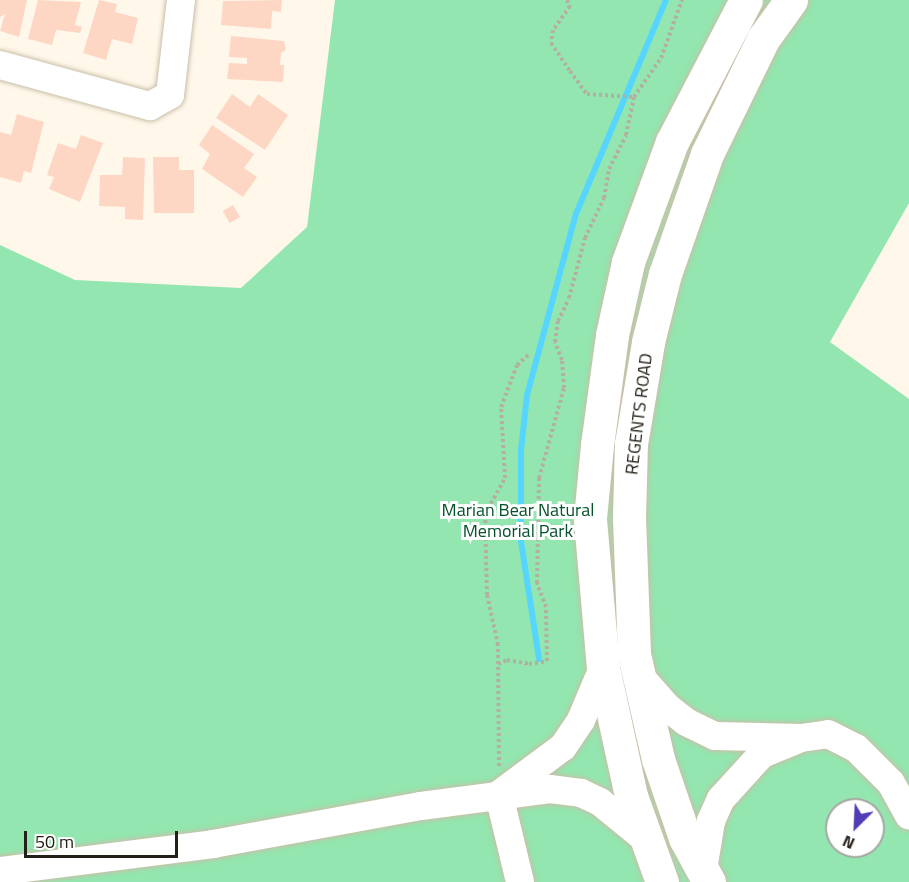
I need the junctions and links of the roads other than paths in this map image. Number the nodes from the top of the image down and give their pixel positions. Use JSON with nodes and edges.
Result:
{"nodes":[{"id":1,"x":181,"y":0,"type":"edge"},
{"id":2,"x":746,"y":0,"type":"edge"},
{"id":3,"x":791,"y":0,"type":"edge"},
{"id":4,"x":0,"y":64,"type":"edge"},
{"id":5,"x":603,"y":668,"type":"junction"},
{"id":6,"x":638,"y":674,"type":"junction"},
{"id":7,"x":801,"y":738,"type":"junction"},
{"id":8,"x":500,"y":795,"type":"junction"},
{"id":9,"x":909,"y":815,"type":"edge"},
{"id":10,"x":643,"y":837,"type":"junction"},
{"id":11,"x":0,"y":871,"type":"edge"},
{"id":12,"x":706,"y":876,"type":"edge"},
{"id":13,"x":520,"y":882,"type":"edge"},
{"id":14,"x":662,"y":882,"type":"edge"}],
"edges":[{"from":1,"to":4,"type":"street"},
{"from":2,"to":5,"type":"main road","name":"REGENTS ROAD"},
{"from":3,"to":6,"type":"main road","name":"REGENTS ROAD"},
{"from":5,"to":8,"type":"street"},
{"from":5,"to":10,"type":"main road","name":"REGENTS ROAD"},
{"from":6,"to":7,"type":"street"},
{"from":6,"to":12,"type":"main road","name":"REGENTS ROAD"},
{"from":7,"to":9,"type":"street"},
{"from":7,"to":12,"type":"street"},
{"from":8,"to":10,"type":"street"},
{"from":8,"to":11,"type":"street"},
{"from":8,"to":13,"type":"street"},
{"from":10,"to":14,"type":"main road","name":"REGENTS ROAD"}]}
